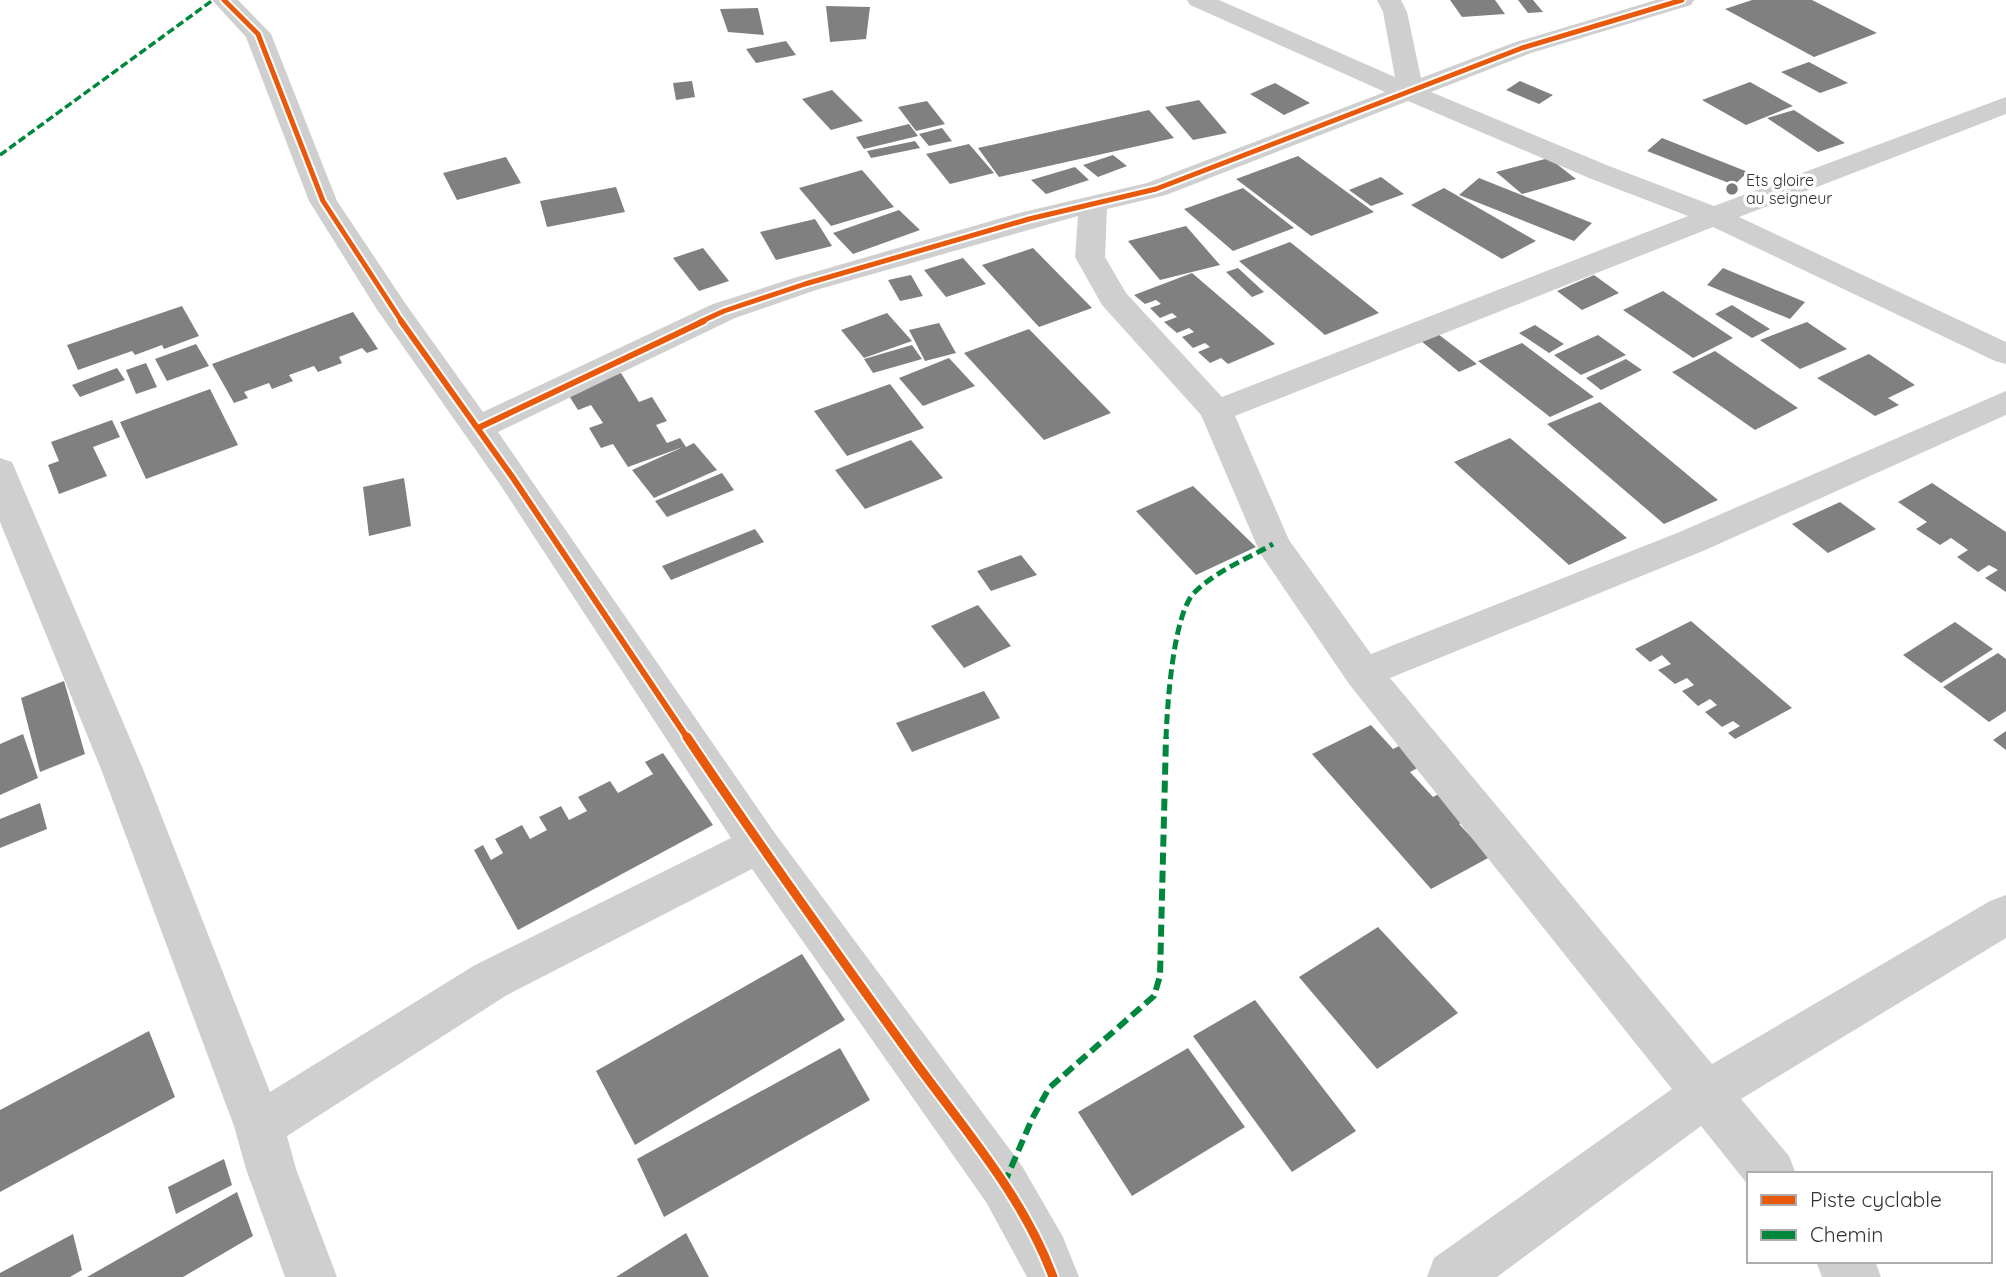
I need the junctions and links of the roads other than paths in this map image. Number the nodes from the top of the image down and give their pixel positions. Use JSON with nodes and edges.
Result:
{"nodes":[{"id":1,"x":224,"y":0,"type":"edge"},
{"id":2,"x":1199,"y":0,"type":"edge"},
{"id":3,"x":1389,"y":0,"type":"edge"},
{"id":4,"x":1682,"y":0,"type":"edge"},
{"id":5,"x":1411,"y":92,"type":"junction"},
{"id":6,"x":2006,"y":105,"type":"edge"},
{"id":7,"x":1093,"y":204,"type":"junction"},
{"id":8,"x":1714,"y":216,"type":"junction"},
{"id":9,"x":2006,"y":354,"type":"edge"},
{"id":10,"x":2006,"y":402,"type":"edge"},
{"id":11,"x":1216,"y":411,"type":"junction"},
{"id":12,"x":478,"y":428,"type":"junction"},
{"id":13,"x":0,"y":470,"type":"edge"},
{"id":14,"x":1363,"y":673,"type":"junction"},
{"id":15,"x":759,"y":845,"type":"junction"},
{"id":16,"x":2006,"y":915,"type":"edge"},
{"id":17,"x":1707,"y":1093,"type":"junction"},
{"id":18,"x":259,"y":1126,"type":"junction"},
{"id":19,"x":1770,"y":1172,"type":"edge"},
{"id":20,"x":1844,"y":1263,"type":"edge"},
{"id":21,"x":311,"y":1277,"type":"edge"},
{"id":22,"x":1053,"y":1277,"type":"edge"},
{"id":23,"x":1453,"y":1277,"type":"edge"},
{"id":24,"x":1855,"y":1277,"type":"edge"}],
"edges":[{"from":1,"to":12,"type":"street"},
{"from":2,"to":5,"type":"street"},
{"from":3,"to":5,"type":"street"},
{"from":4,"to":5,"type":"street"},
{"from":5,"to":7,"type":"street"},
{"from":5,"to":8,"type":"street"},
{"from":6,"to":8,"type":"street"},
{"from":7,"to":11,"type":"street"},
{"from":7,"to":12,"type":"street"},
{"from":8,"to":9,"type":"street"},
{"from":8,"to":11,"type":"street"},
{"from":10,"to":14,"type":"street"},
{"from":11,"to":14,"type":"street"},
{"from":12,"to":15,"type":"street"},
{"from":13,"to":18,"type":"street"},
{"from":14,"to":17,"type":"street"},
{"from":15,"to":18,"type":"street"},
{"from":15,"to":22,"type":"street"},
{"from":16,"to":17,"type":"street"},
{"from":17,"to":19,"type":"street"},
{"from":17,"to":23,"type":"street"},
{"from":18,"to":21,"type":"street"},
{"from":20,"to":24,"type":"street"}]}
